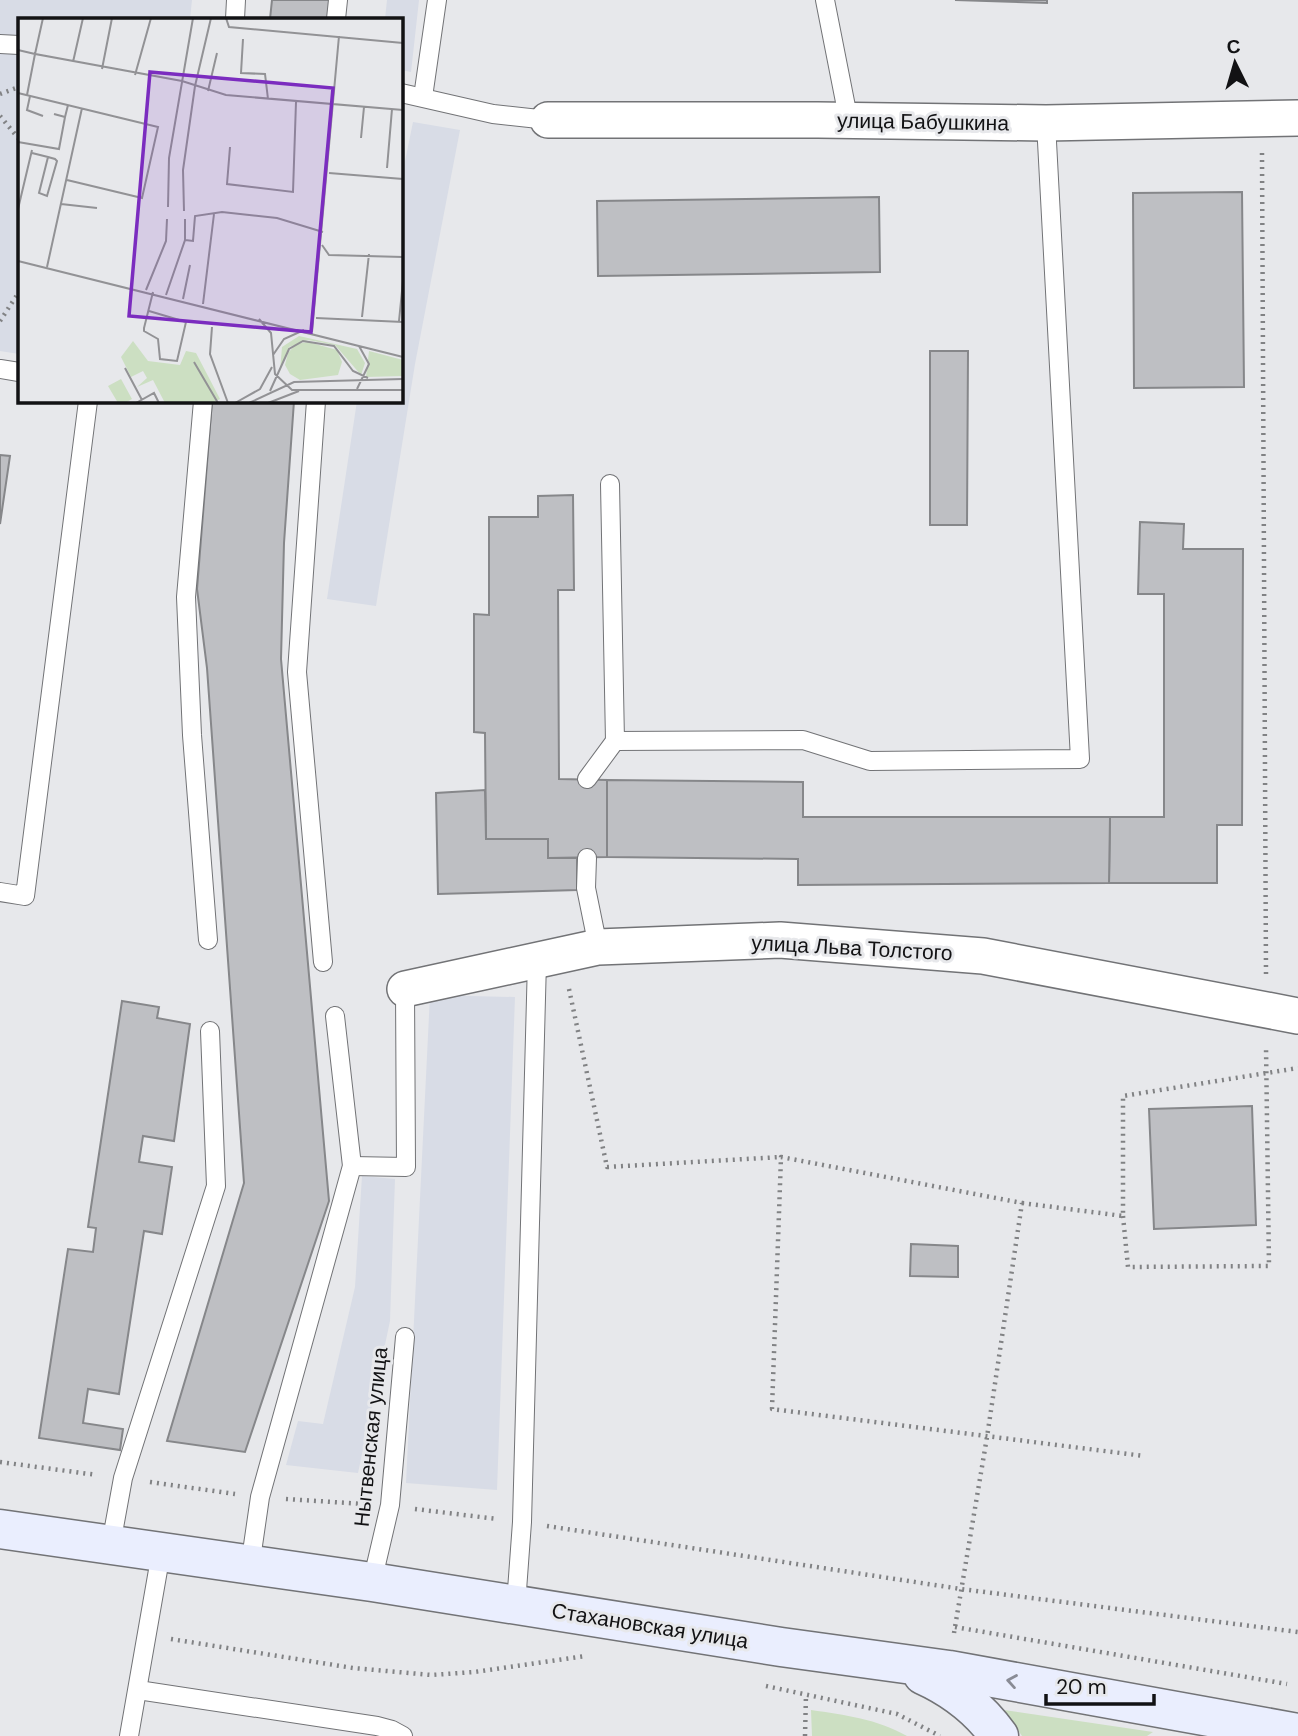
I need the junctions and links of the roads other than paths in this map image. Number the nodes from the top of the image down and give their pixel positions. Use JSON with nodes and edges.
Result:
{"nodes":[{"id":1,"x":236,"y":0,"type":"edge"},
{"id":2,"x":338,"y":0,"type":"edge"},
{"id":3,"x":437,"y":0,"type":"edge"},
{"id":4,"x":825,"y":0,"type":"edge"},
{"id":5,"x":235,"y":18,"type":"edge"},
{"id":6,"x":336,"y":18,"type":"edge"},
{"id":7,"x":0,"y":44,"type":"edge"},
{"id":8,"x":18,"y":45,"type":"edge"},
{"id":9,"x":402,"y":93,"type":"edge"},
{"id":10,"x":423,"y":97,"type":"junction"},
{"id":11,"x":1298,"y":118,"type":"edge"},
{"id":12,"x":548,"y":120,"type":"joint"},
{"id":13,"x":849,"y":122,"type":"junction"},
{"id":14,"x":1046,"y":123,"type":"junction"},
{"id":15,"x":0,"y":369,"type":"edge"},
{"id":16,"x":18,"y":372,"type":"edge"},
{"id":17,"x":88,"y":402,"type":"edge"},
{"id":18,"x":203,"y":402,"type":"edge"},
{"id":19,"x":316,"y":402,"type":"edge"},
{"id":20,"x":610,"y":484,"type":"dead end"},
{"id":21,"x":615,"y":741,"type":"junction"},
{"id":22,"x":587,"y":779,"type":"dead end"},
{"id":23,"x":587,"y":858,"type":"dead end"},
{"id":24,"x":0,"y":892,"type":"edge"},
{"id":25,"x":208,"y":940,"type":"dead end"},
{"id":26,"x":598,"y":947,"type":"junction"},
{"id":27,"x":549,"y":958,"type":"junction"},
{"id":28,"x":323,"y":962,"type":"dead end"},
{"id":29,"x":405,"y":989,"type":"joint"},
{"id":30,"x":1282,"y":1013,"type":"edge"},
{"id":31,"x":335,"y":1016,"type":"dead end"},
{"id":32,"x":210,"y":1031,"type":"dead end"},
{"id":33,"x":352,"y":1167,"type":"junction"},
{"id":34,"x":405,"y":1337,"type":"dead end"},
{"id":35,"x":0,"y":1529,"type":"edge"},
{"id":36,"x":111,"y":1544,"type":"junction"},
{"id":37,"x":161,"y":1553,"type":"junction"},
{"id":38,"x":250,"y":1566,"type":"junction"},
{"id":39,"x":372,"y":1582,"type":"junction"},
{"id":40,"x":516,"y":1604,"type":"junction"},
{"id":41,"x":881,"y":1661,"type":"junction"},
{"id":42,"x":138,"y":1690,"type":"junction"},
{"id":43,"x":1233,"y":1730,"type":"edge"},
{"id":44,"x":1298,"y":1733,"type":"edge"},
{"id":45,"x":129,"y":1736,"type":"edge"},
{"id":46,"x":403,"y":1736,"type":"edge"},
{"id":47,"x":999,"y":1736,"type":"edge"}],
"edges":[{"from":1,"to":5,"type":"lane"},
{"from":2,"to":6,"type":"lane"},
{"from":3,"to":10,"type":"lane"},
{"from":4,"to":13,"type":"lane"},
{"from":7,"to":8,"type":"lane"},
{"from":9,"to":10,"type":"lane"},
{"from":10,"to":12,"type":"lane"},
{"from":11,"to":14,"type":"street","name":"улица Бабушкина"},
{"from":12,"to":13,"type":"street","name":"улица Бабушкина"},
{"from":13,"to":14,"type":"street","name":"улица Бабушкина"},
{"from":14,"to":21,"type":"lane"},
{"from":15,"to":16,"type":"lane"},
{"from":17,"to":24,"type":"lane"},
{"from":18,"to":25,"type":"lane"},
{"from":19,"to":28,"type":"lane"},
{"from":20,"to":21,"type":"lane"},
{"from":21,"to":22,"type":"lane"},
{"from":23,"to":26,"type":"lane"},
{"from":26,"to":27,"type":"street","name":"улица Льва Толстого"},
{"from":26,"to":30,"type":"street","name":"улица Льва Толстого"},
{"from":27,"to":29,"type":"street","name":"улица Льва Толстого"},
{"from":27,"to":40,"type":"lane"},
{"from":29,"to":33,"type":"lane"},
{"from":31,"to":33,"type":"lane"},
{"from":32,"to":36,"type":"lane"},
{"from":33,"to":38,"type":"lane"},
{"from":34,"to":39,"type":"lane","name":"Нытвенская улица"},
{"from":35,"to":36,"type":"main road","name":"Стахановская улица"},
{"from":36,"to":37,"type":"main road","name":"Стахановская улица"},
{"from":37,"to":38,"type":"main road","name":"Стахановская улица"},
{"from":37,"to":42,"type":"lane"},
{"from":38,"to":39,"type":"main road","name":"Стахановская улица"},
{"from":39,"to":40,"type":"main road","name":"Стахановская улица"},
{"from":40,"to":41,"type":"main road","name":"Стахановская улица"},
{"from":43,"to":41,"type":"main road","name":"Стахановская улица","one_way":true},
{"from":41,"to":47,"type":"main road"},
{"from":42,"to":45,"type":"lane"},
{"from":42,"to":46,"type":"lane"},
{"from":43,"to":44,"type":"main road","name":"Стахановская улица"}]}
